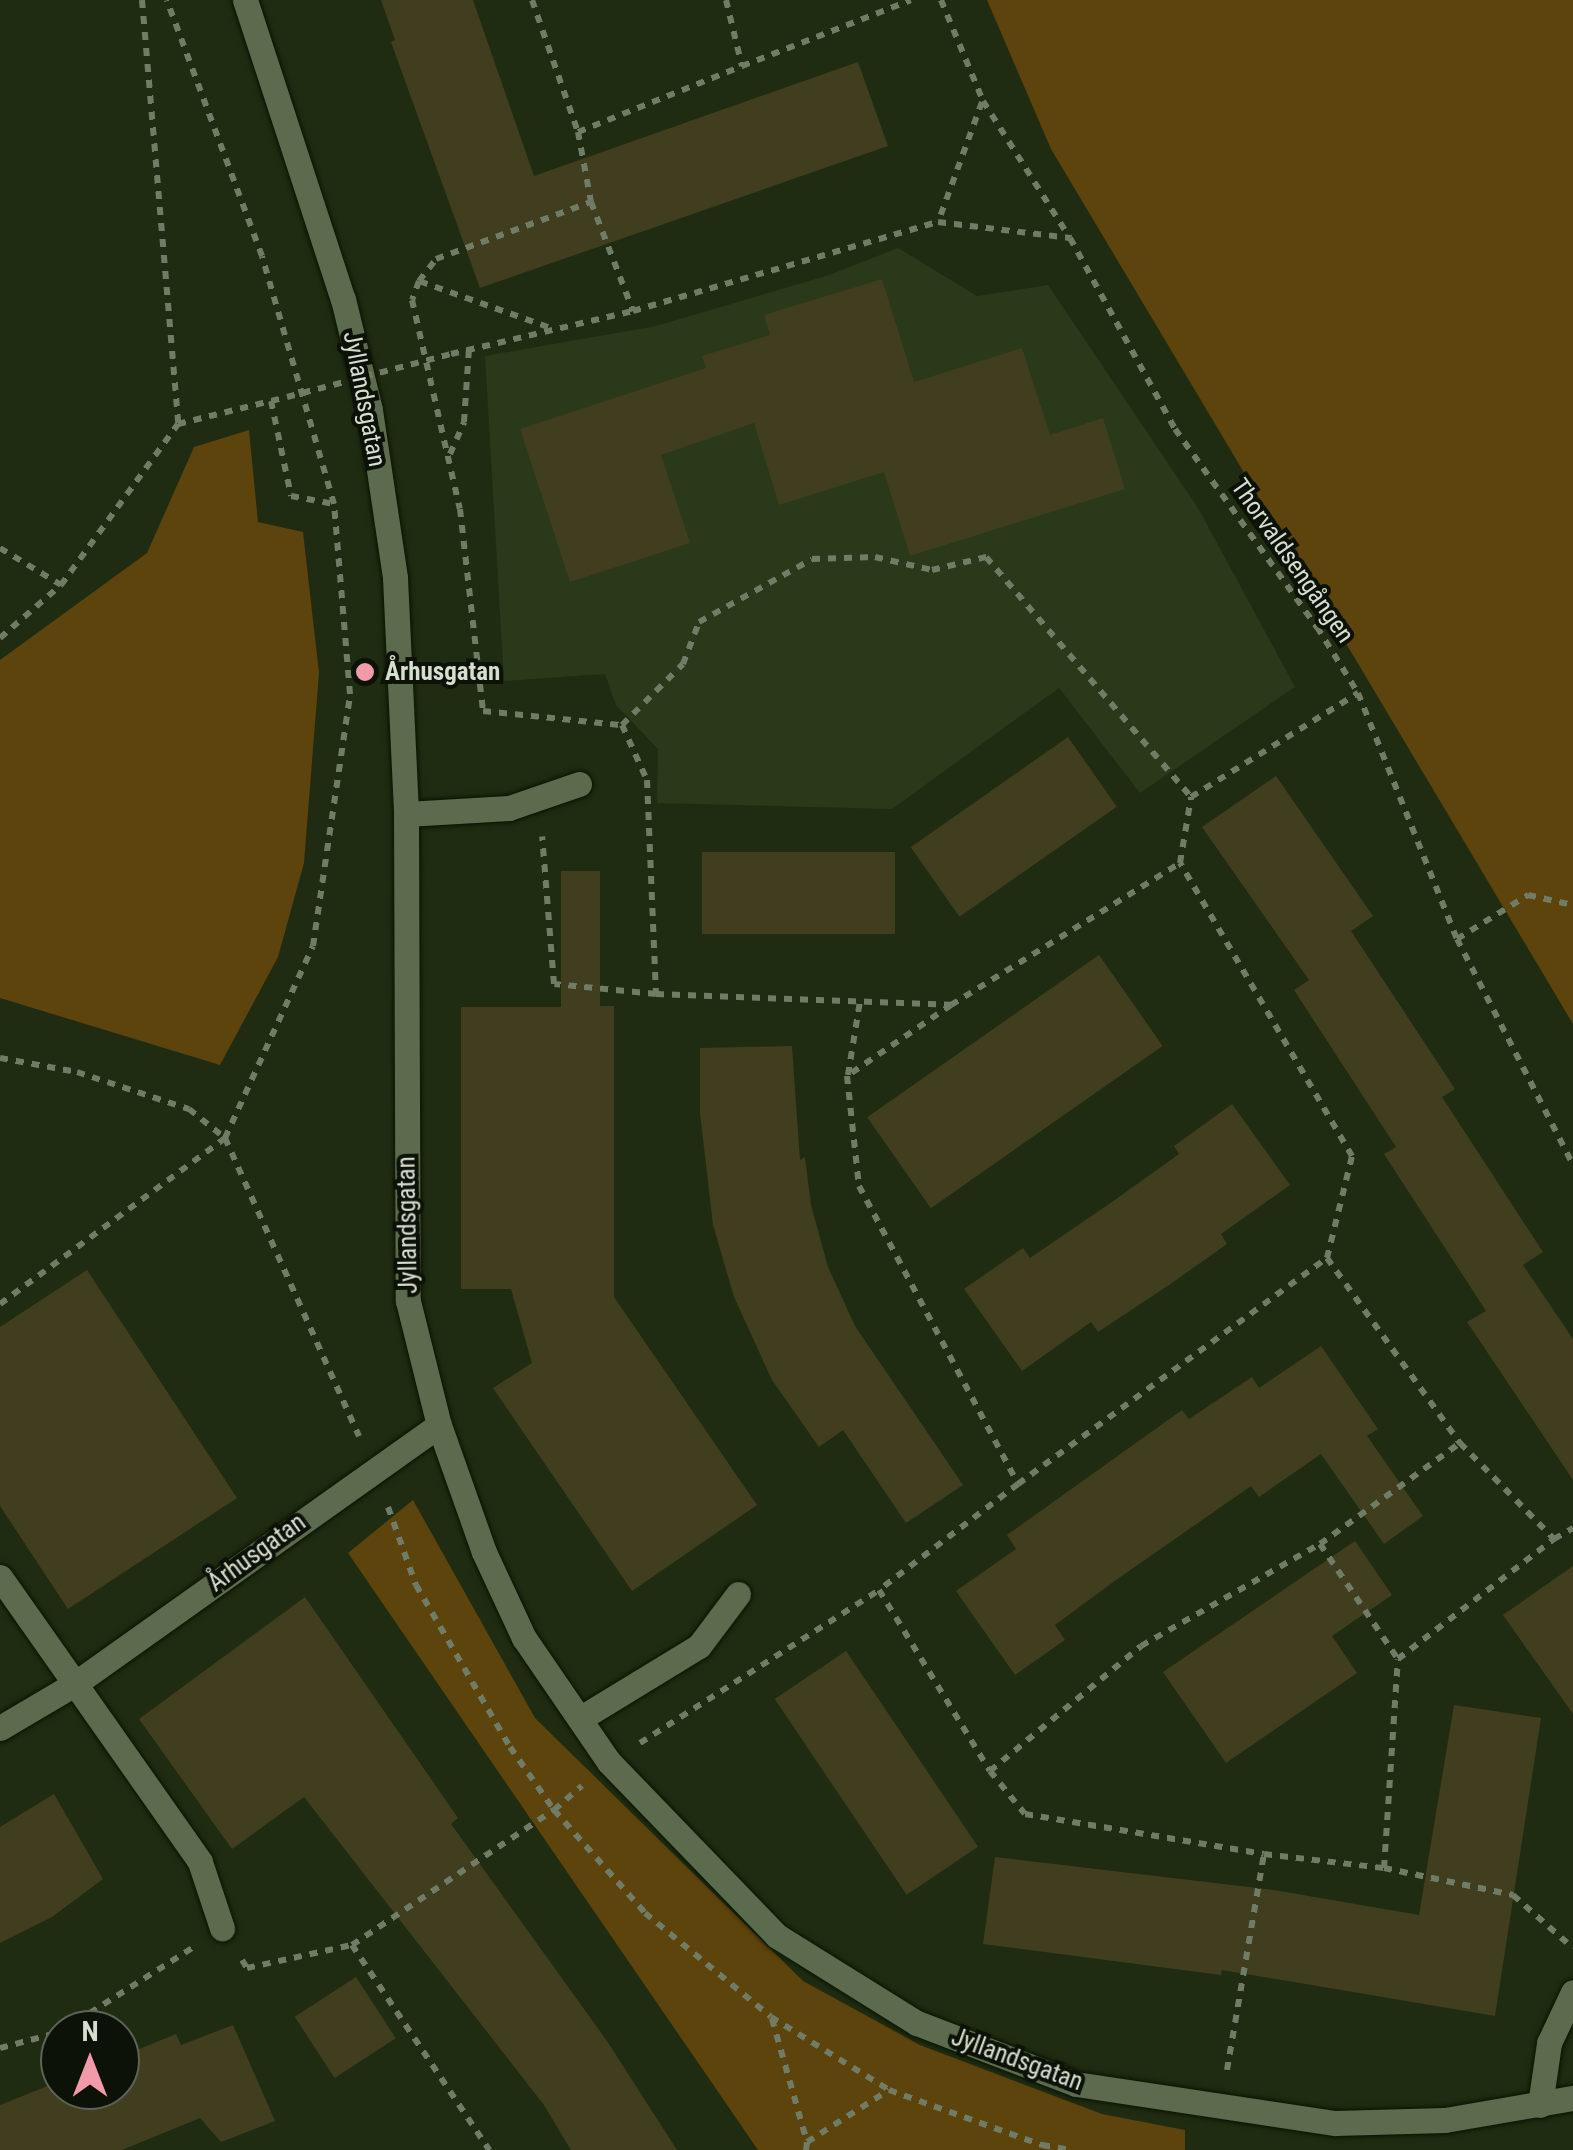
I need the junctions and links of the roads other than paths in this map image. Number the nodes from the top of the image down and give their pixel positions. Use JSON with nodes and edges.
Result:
{"nodes":[{"id":1,"x":245,"y":0,"type":"edge"},
{"id":2,"x":579,"y":784,"type":"dead end"},
{"id":3,"x":406,"y":814,"type":"junction"},
{"id":4,"x":438,"y":1425,"type":"junction"},
{"id":5,"x":0,"y":1577,"type":"edge"},
{"id":6,"x":738,"y":1594,"type":"dead end"},
{"id":7,"x":76,"y":1683,"type":"junction"},
{"id":8,"x":581,"y":1718,"type":"junction"},
{"id":9,"x":0,"y":1728,"type":"edge"},
{"id":10,"x":222,"y":1928,"type":"road end"},
{"id":11,"x":1573,"y":1992,"type":"edge"},
{"id":12,"x":1573,"y":2098,"type":"edge"},
{"id":13,"x":1540,"y":2106,"type":"junction"}],
"edges":[{"from":1,"to":3,"type":"street","name":"Jyllandsgatan"},
{"from":2,"to":3,"type":"street"},
{"from":3,"to":4,"type":"street","name":"Jyllandsgatan"},
{"from":4,"to":7,"type":"street","name":"Århusgatan"},
{"from":4,"to":8,"type":"street","name":"Jyllandsgatan"},
{"from":5,"to":7,"type":"street"},
{"from":6,"to":8,"type":"street"},
{"from":7,"to":9,"type":"street","name":"Århusgatan"},
{"from":7,"to":10,"type":"street"},
{"from":8,"to":13,"type":"street","name":"Jyllandsgatan"},
{"from":11,"to":13,"type":"street"},
{"from":12,"to":13,"type":"street","name":"Jyllandsgatan"}]}
